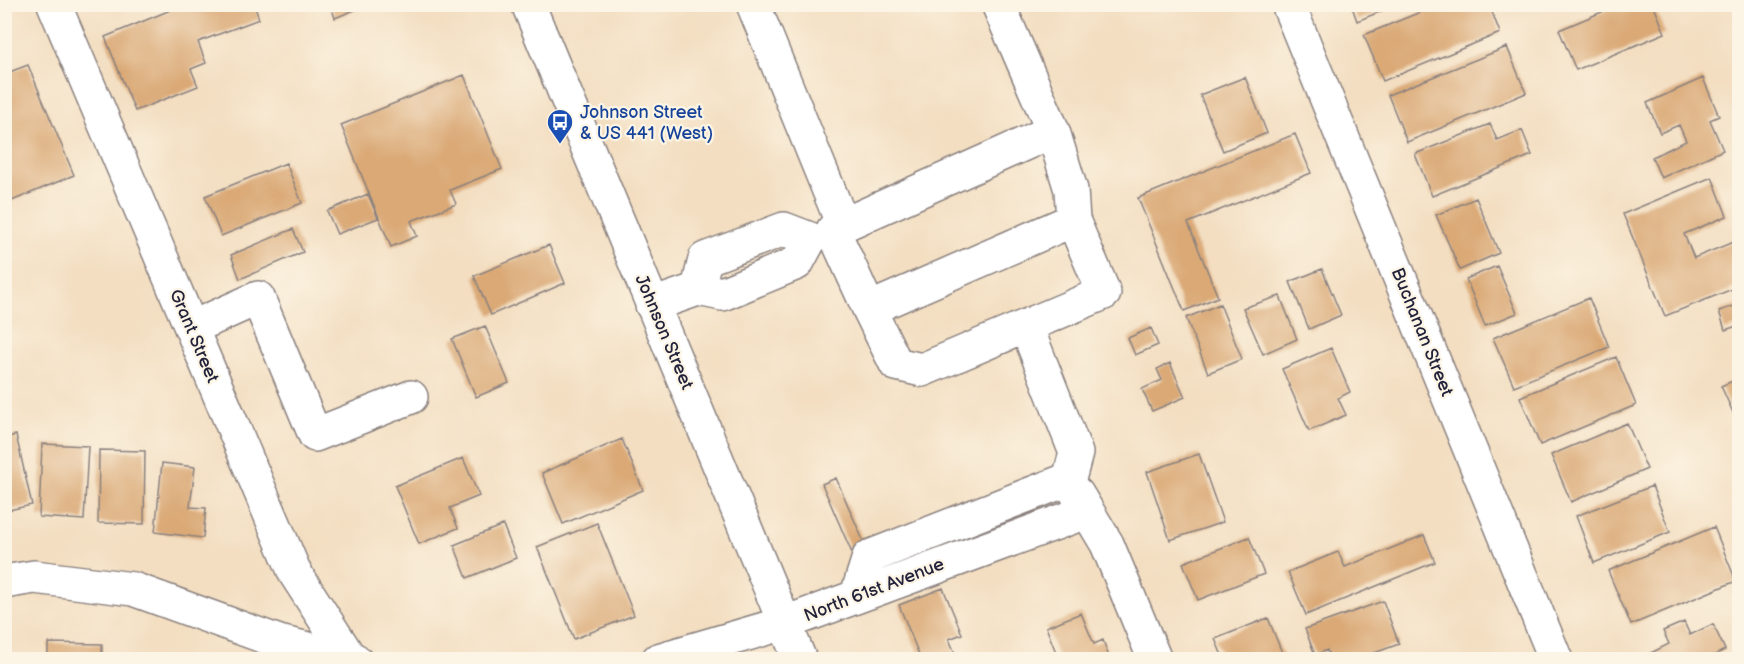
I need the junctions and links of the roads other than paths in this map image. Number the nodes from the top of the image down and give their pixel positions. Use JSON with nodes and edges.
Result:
{"nodes":[{"id":1,"x":54,"y":4,"type":"edge"},
{"id":2,"x":528,"y":4,"type":"edge"},
{"id":3,"x":753,"y":4,"type":"edge"},
{"id":4,"x":998,"y":4,"type":"edge"},
{"id":5,"x":1288,"y":4,"type":"edge"},
{"id":6,"x":1053,"y":131,"type":"junction"},
{"id":7,"x":1073,"y":220,"type":"junction"},
{"id":8,"x":829,"y":231,"type":"junction"},
{"id":9,"x":652,"y":305,"type":"junction"},
{"id":10,"x":869,"y":309,"type":"junction"},
{"id":11,"x":1026,"y":326,"type":"junction"},
{"id":12,"x":191,"y":328,"type":"junction"},
{"id":13,"x":411,"y":398,"type":"dead end"},
{"id":14,"x":1069,"y":479,"type":"junction"},
{"id":15,"x":1086,"y":512,"type":"junction"},
{"id":16,"x":4,"y":582,"type":"edge"},
{"id":17,"x":857,"y":595,"type":"junction"},
{"id":18,"x":785,"y":623,"type":"junction"},
{"id":19,"x":352,"y":659,"type":"edge"},
{"id":20,"x":658,"y":660,"type":"edge"},
{"id":21,"x":800,"y":660,"type":"edge"},
{"id":22,"x":1155,"y":660,"type":"edge"},
{"id":23,"x":1556,"y":660,"type":"edge"}],
"edges":[{"from":1,"to":12,"type":"street","name":"Grant Street"},
{"from":2,"to":9,"type":"street","name":"Johnson Street"},
{"from":3,"to":8,"type":"street"},
{"from":4,"to":6,"type":"street"},
{"from":5,"to":23,"type":"street","name":"Buchanan Street"},
{"from":6,"to":7,"type":"street"},
{"from":6,"to":8,"type":"street"},
{"from":7,"to":10,"type":"street"},
{"from":7,"to":11,"type":"street"},
{"from":8,"to":9,"type":"street"},
{"from":8,"to":10,"type":"street"},
{"from":9,"to":18,"type":"street","name":"Johnson Street"},
{"from":10,"to":11,"type":"street"},
{"from":11,"to":14,"type":"street"},
{"from":12,"to":13,"type":"street"},
{"from":12,"to":19,"type":"street","name":"Grant Street"},
{"from":14,"to":15,"type":"street"},
{"from":14,"to":17,"type":"street"},
{"from":15,"to":17,"type":"street","name":"North 61st Avenue"},
{"from":15,"to":22,"type":"street"},
{"from":16,"to":19,"type":"street"},
{"from":17,"to":18,"type":"street","name":"North 61st Avenue"},
{"from":18,"to":20,"type":"street","name":"North 61st Avenue"},
{"from":18,"to":21,"type":"street","name":"Johnson Street"}]}
